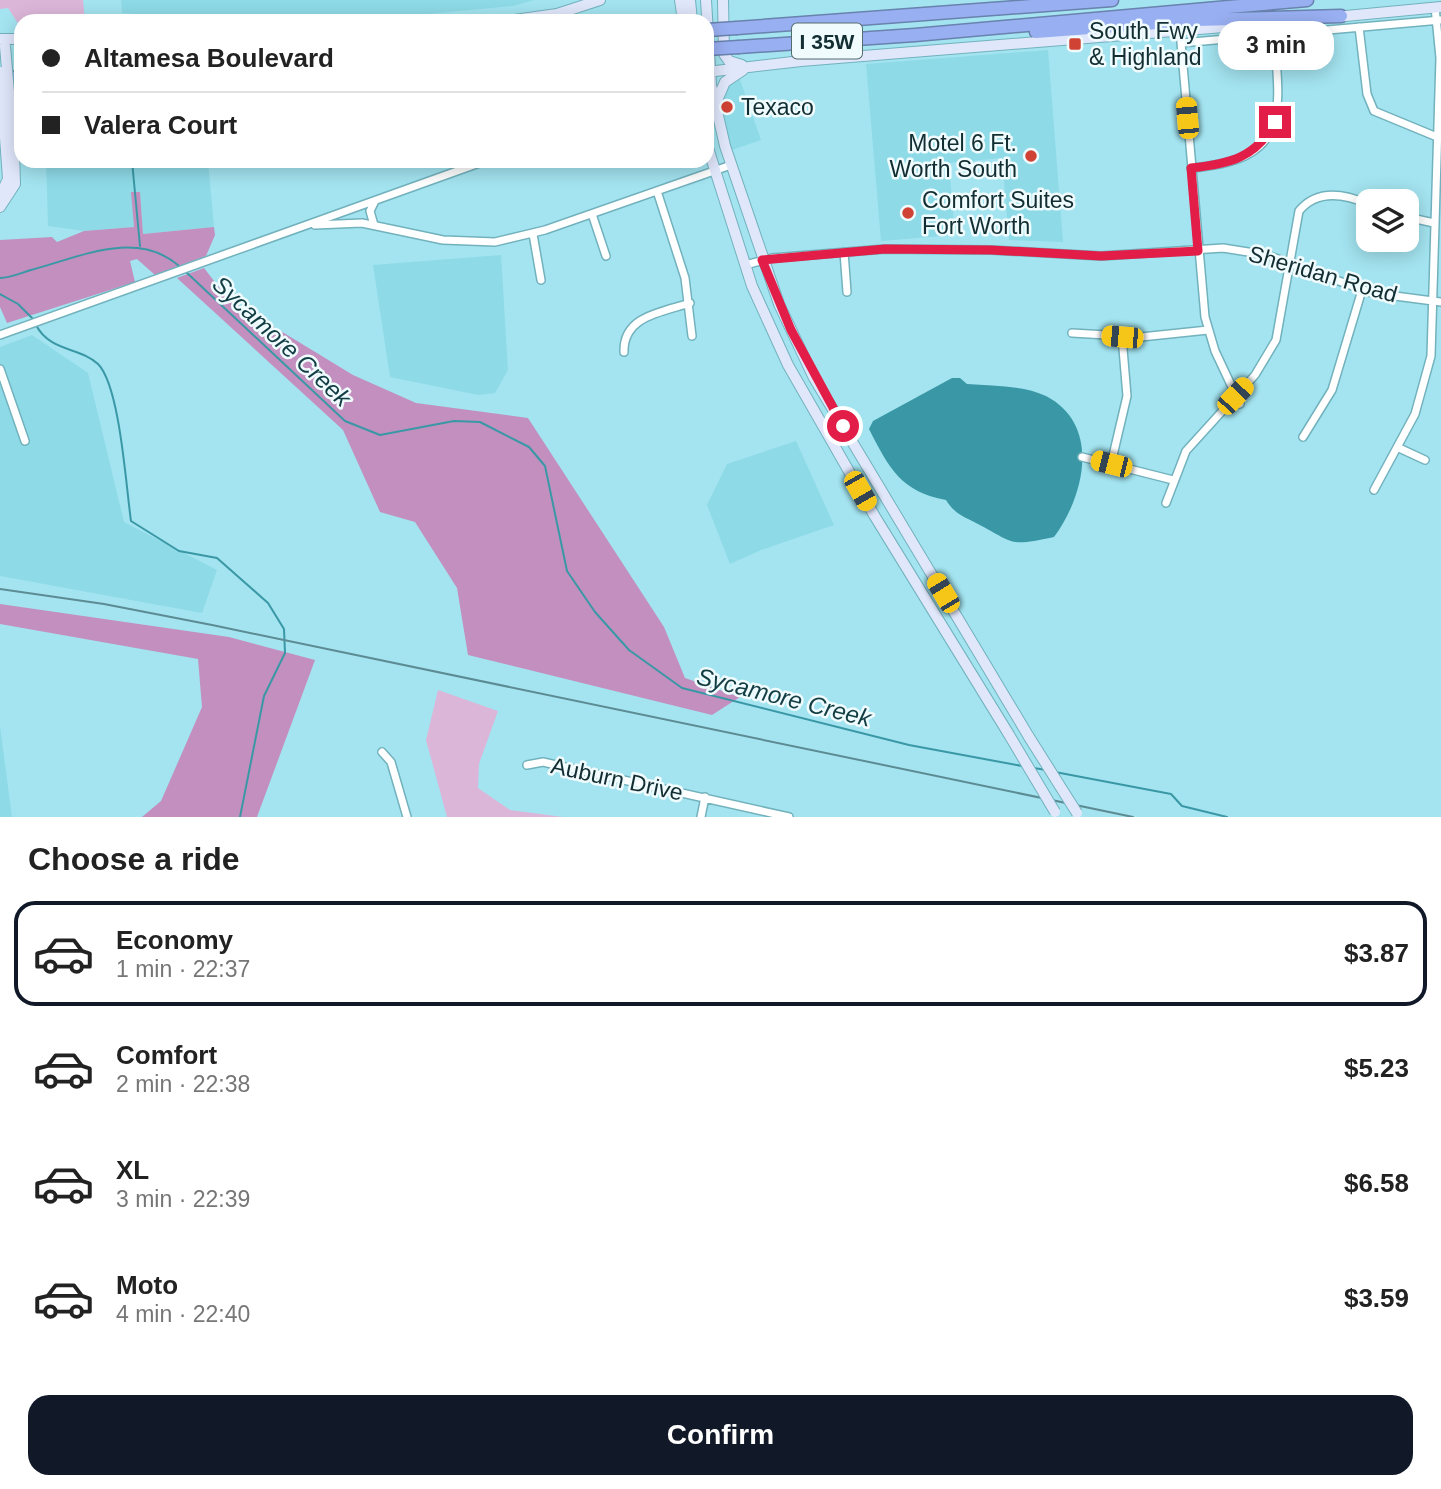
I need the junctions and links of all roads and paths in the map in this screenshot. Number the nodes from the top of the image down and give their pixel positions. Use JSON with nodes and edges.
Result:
{"nodes":[{"id":1,"x":600,"y":0,"type":"edge"},
{"id":2,"x":723,"y":0,"type":"edge"},
{"id":3,"x":1076,"y":0,"type":"edge"},
{"id":4,"x":1112,"y":0,"type":"edge"},
{"id":5,"x":1307,"y":0,"type":"edge"},
{"id":6,"x":1438,"y":7,"type":"edge"},
{"id":7,"x":1024,"y":8,"type":"junction"},
{"id":8,"x":557,"y":14,"type":"edge"},
{"id":9,"x":1341,"y":16,"type":"junction"},
{"id":10,"x":1439,"y":20,"type":"edge"},
{"id":11,"x":1359,"y":27,"type":"junction"},
{"id":12,"x":714,"y":30,"type":"edge"},
{"id":13,"x":1180,"y":31,"type":"junction"},
{"id":14,"x":915,"y":35,"type":"junction"},
{"id":15,"x":1274,"y":35,"type":"junction"},
{"id":16,"x":3,"y":41,"type":"edge"},
{"id":17,"x":1181,"y":43,"type":"junction"},
{"id":18,"x":714,"y":49,"type":"edge"},
{"id":19,"x":750,"y":66,"type":"junction"},
{"id":20,"x":0,"y":70,"type":"edge"},
{"id":21,"x":714,"y":70,"type":"edge"},
{"id":22,"x":714,"y":102,"type":"edge"},
{"id":23,"x":715,"y":107,"type":"junction"},
{"id":24,"x":1437,"y":137,"type":"junction"},
{"id":25,"x":10,"y":151,"type":"junction"},
{"id":26,"x":731,"y":165,"type":"junction"},
{"id":27,"x":466,"y":168,"type":"edge"},
{"id":28,"x":713,"y":168,"type":"edge"},
{"id":29,"x":1191,"y":168,"type":"junction"},
{"id":30,"x":714,"y":171,"type":"junction"},
{"id":31,"x":657,"y":191,"type":"junction"},
{"id":32,"x":0,"y":196,"type":"edge"},
{"id":33,"x":1356,"y":200,"type":"edge"},
{"id":34,"x":375,"y":201,"type":"junction"},
{"id":35,"x":0,"y":207,"type":"edge"},
{"id":36,"x":592,"y":214,"type":"junction"},
{"id":37,"x":1419,"y":220,"type":"edge"},
{"id":38,"x":1434,"y":223,"type":"junction"},
{"id":39,"x":374,"y":225,"type":"junction"},
{"id":40,"x":304,"y":226,"type":"junction"},
{"id":41,"x":533,"y":234,"type":"junction"},
{"id":42,"x":1198,"y":251,"type":"junction"},
{"id":43,"x":844,"y":252,"type":"junction"},
{"id":44,"x":606,"y":256,"type":"dead end"},
{"id":45,"x":762,"y":260,"type":"junction"},
{"id":46,"x":1290,"y":263,"type":"junction"},
{"id":47,"x":745,"y":265,"type":"junction"},
{"id":48,"x":541,"y":280,"type":"dead end"},
{"id":49,"x":1362,"y":290,"type":"junction"},
{"id":50,"x":848,"y":292,"type":"dead end"},
{"id":51,"x":1437,"y":301,"type":"edge"},
{"id":52,"x":690,"y":303,"type":"junction"},
{"id":53,"x":1208,"y":330,"type":"junction"},
{"id":54,"x":1072,"y":333,"type":"dead end"},
{"id":55,"x":0,"y":335,"type":"edge"},
{"id":56,"x":692,"y":336,"type":"dead end"},
{"id":57,"x":1122,"y":337,"type":"junction"},
{"id":58,"x":624,"y":352,"type":"dead end"},
{"id":59,"x":0,"y":369,"type":"edge"},
{"id":60,"x":1235,"y":396,"type":"junction"},
{"id":61,"x":1240,"y":404,"type":"dead end"},
{"id":62,"x":1303,"y":437,"type":"dead end"},
{"id":63,"x":26,"y":441,"type":"dead end"},
{"id":64,"x":1399,"y":449,"type":"junction"},
{"id":65,"x":1082,"y":457,"type":"dead end"},
{"id":66,"x":1425,"y":460,"type":"dead end"},
{"id":67,"x":1111,"y":464,"type":"junction"},
{"id":68,"x":1173,"y":480,"type":"junction"},
{"id":69,"x":1374,"y":490,"type":"dead end"},
{"id":70,"x":1166,"y":503,"type":"dead end"},
{"id":71,"x":382,"y":752,"type":"dead end"},
{"id":72,"x":527,"y":765,"type":"dead end"},
{"id":73,"x":705,"y":797,"type":"junction"},
{"id":74,"x":1057,"y":815,"type":"edge"},
{"id":75,"x":1078,"y":815,"type":"edge"},
{"id":76,"x":777,"y":816,"type":"edge"},
{"id":77,"x":407,"y":817,"type":"edge"},
{"id":78,"x":701,"y":817,"type":"edge"},
{"id":79,"x":789,"y":817,"type":"edge"}],
"edges":[{"from":1,"to":8,"type":"main road"},
{"from":2,"to":19,"type":"main road"},
{"from":3,"to":7,"type":"highway"},
{"from":4,"to":7,"type":"highway","number":"I 35W"},
{"from":5,"to":14,"type":"highway","number":"I 35W"},
{"from":6,"to":9,"type":"main road"},
{"from":6,"to":10,"type":"street"},
{"from":7,"to":12,"type":"highway","number":"I 35W","bridge":true},
{"from":9,"to":13,"type":"main road"},
{"from":9,"to":14,"type":"highway"},
{"from":10,"to":11,"type":"street"},
{"from":10,"to":24,"type":"street"},
{"from":11,"to":15,"type":"street"},
{"from":11,"to":24,"type":"street"},
{"from":13,"to":17,"type":"street"},
{"from":13,"to":19,"type":"main road"},
{"from":14,"to":18,"type":"highway","number":"I 35W","bridge":true},
{"from":15,"to":17,"type":"street"},
{"from":15,"to":29,"type":"street"},
{"from":16,"to":25,"type":"main road","bridge":true},
{"from":17,"to":29,"type":"street"},
{"from":19,"to":21,"type":"main road"},
{"from":19,"to":23,"type":"main road"},
{"from":20,"to":25,"type":"main road","bridge":true},
{"from":22,"to":23,"type":"main road"},
{"from":23,"to":26,"type":"main road"},
{"from":24,"to":38,"type":"street"},
{"from":25,"to":32,"type":"main road"},
{"from":25,"to":35,"type":"main road"},
{"from":26,"to":30,"type":"street"},
{"from":26,"to":45,"type":"main road"},
{"from":27,"to":34,"type":"street"},
{"from":28,"to":30,"type":"main road"},
{"from":29,"to":42,"type":"street"},
{"from":30,"to":31,"type":"street"},
{"from":30,"to":47,"type":"main road"},
{"from":31,"to":36,"type":"street"},
{"from":31,"to":52,"type":"street"},
{"from":33,"to":46,"type":"street"},
{"from":34,"to":39,"type":"street"},
{"from":34,"to":40,"type":"street"},
{"from":36,"to":41,"type":"street"},
{"from":36,"to":44,"type":"street"},
{"from":37,"to":38,"type":"street"},
{"from":38,"to":51,"type":"street"},
{"from":39,"to":40,"type":"street"},
{"from":39,"to":41,"type":"street"},
{"from":40,"to":55,"type":"street"},
{"from":41,"to":48,"type":"street"},
{"from":42,"to":43,"type":"street","name":"Sheridan Road"},
{"from":42,"to":46,"type":"street","name":"Sheridan Road"},
{"from":42,"to":53,"type":"street"},
{"from":43,"to":45,"type":"street","name":"Sheridan Road"},
{"from":43,"to":50,"type":"street"},
{"from":45,"to":47,"type":"street","name":"Sheridan Road"},
{"from":45,"to":75,"type":"main road","bridge":true},
{"from":46,"to":49,"type":"street","name":"Sheridan Road"},
{"from":46,"to":60,"type":"street"},
{"from":47,"to":74,"type":"main road","bridge":true},
{"from":49,"to":51,"type":"street","name":"Sheridan Road"},
{"from":49,"to":62,"type":"street"},
{"from":51,"to":64,"type":"street"},
{"from":52,"to":56,"type":"street"},
{"from":52,"to":58,"type":"street"},
{"from":53,"to":57,"type":"street"},
{"from":53,"to":60,"type":"street"},
{"from":54,"to":57,"type":"street"},
{"from":57,"to":67,"type":"street"},
{"from":59,"to":63,"type":"street"},
{"from":60,"to":61,"type":"street"},
{"from":60,"to":68,"type":"street"},
{"from":64,"to":66,"type":"street"},
{"from":64,"to":69,"type":"street"},
{"from":65,"to":67,"type":"street"},
{"from":67,"to":68,"type":"street"},
{"from":68,"to":70,"type":"street"},
{"from":71,"to":77,"type":"street"},
{"from":72,"to":73,"type":"street","name":"Auburn Drive"},
{"from":73,"to":76,"type":"street","name":"Auburn Drive"},
{"from":73,"to":78,"type":"street"},
{"from":76,"to":79,"type":"street","name":"Auburn Drive"}]}
